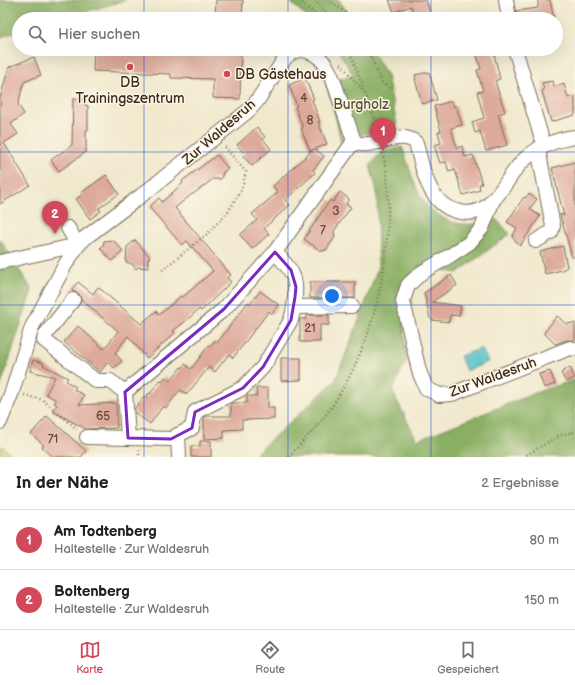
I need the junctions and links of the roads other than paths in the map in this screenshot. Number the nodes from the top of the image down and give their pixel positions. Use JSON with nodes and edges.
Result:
{"nodes":[{"id":1,"x":506,"y":0,"type":"edge"},
{"id":2,"x":508,"y":12,"type":"edge"},
{"id":3,"x":287,"y":56,"type":"edge"},
{"id":4,"x":318,"y":56,"type":"edge"},
{"id":5,"x":517,"y":56,"type":"edge"},
{"id":6,"x":575,"y":137,"type":"edge"},
{"id":7,"x":354,"y":141,"type":"junction"},
{"id":8,"x":541,"y":148,"type":"junction"},
{"id":9,"x":493,"y":200,"type":"junction"},
{"id":10,"x":68,"y":228,"type":"dead end"},
{"id":11,"x":536,"y":241,"type":"dead end"},
{"id":12,"x":78,"y":245,"type":"junction"},
{"id":13,"x":275,"y":252,"type":"junction"},
{"id":14,"x":0,"y":262,"type":"edge"},
{"id":15,"x":73,"y":300,"type":"dead end"},
{"id":16,"x":294,"y":306,"type":"junction"},
{"id":17,"x":352,"y":306,"type":"dead end"},
{"id":18,"x":575,"y":349,"type":"edge"},
{"id":19,"x":125,"y":392,"type":"junction"},
{"id":20,"x":0,"y":422,"type":"edge"},
{"id":21,"x":178,"y":435,"type":"junction"},
{"id":22,"x":87,"y":437,"type":"road end"},
{"id":23,"x":128,"y":438,"type":"junction"},
{"id":24,"x":179,"y":457,"type":"edge"}],
"edges":[{"from":1,"to":2,"type":"street"},
{"from":3,"to":12,"type":"street","name":"Zur Waldesruh"},
{"from":4,"to":7,"type":"street","name":"Zur Waldesruh"},
{"from":5,"to":8,"type":"street"},
{"from":6,"to":8,"type":"street","name":"Zur Waldesruh"},
{"from":7,"to":9,"type":"street","name":"Zur Waldesruh"},
{"from":7,"to":13,"type":"street"},
{"from":8,"to":9,"type":"street","name":"Zur Waldesruh"},
{"from":8,"to":11,"type":"street"},
{"from":9,"to":18,"type":"street","name":"Zur Waldesruh"},
{"from":10,"to":12,"type":"street"},
{"from":12,"to":14,"type":"street"},
{"from":12,"to":20,"type":"street","name":"Zur Waldesruh"},
{"from":13,"to":16,"type":"street"},
{"from":13,"to":19,"type":"street"},
{"from":15,"to":19,"type":"street"},
{"from":16,"to":17,"type":"street"},
{"from":16,"to":21,"type":"street"},
{"from":19,"to":23,"type":"street"},
{"from":21,"to":23,"type":"street"},
{"from":21,"to":24,"type":"street"},
{"from":22,"to":23,"type":"street"}]}
